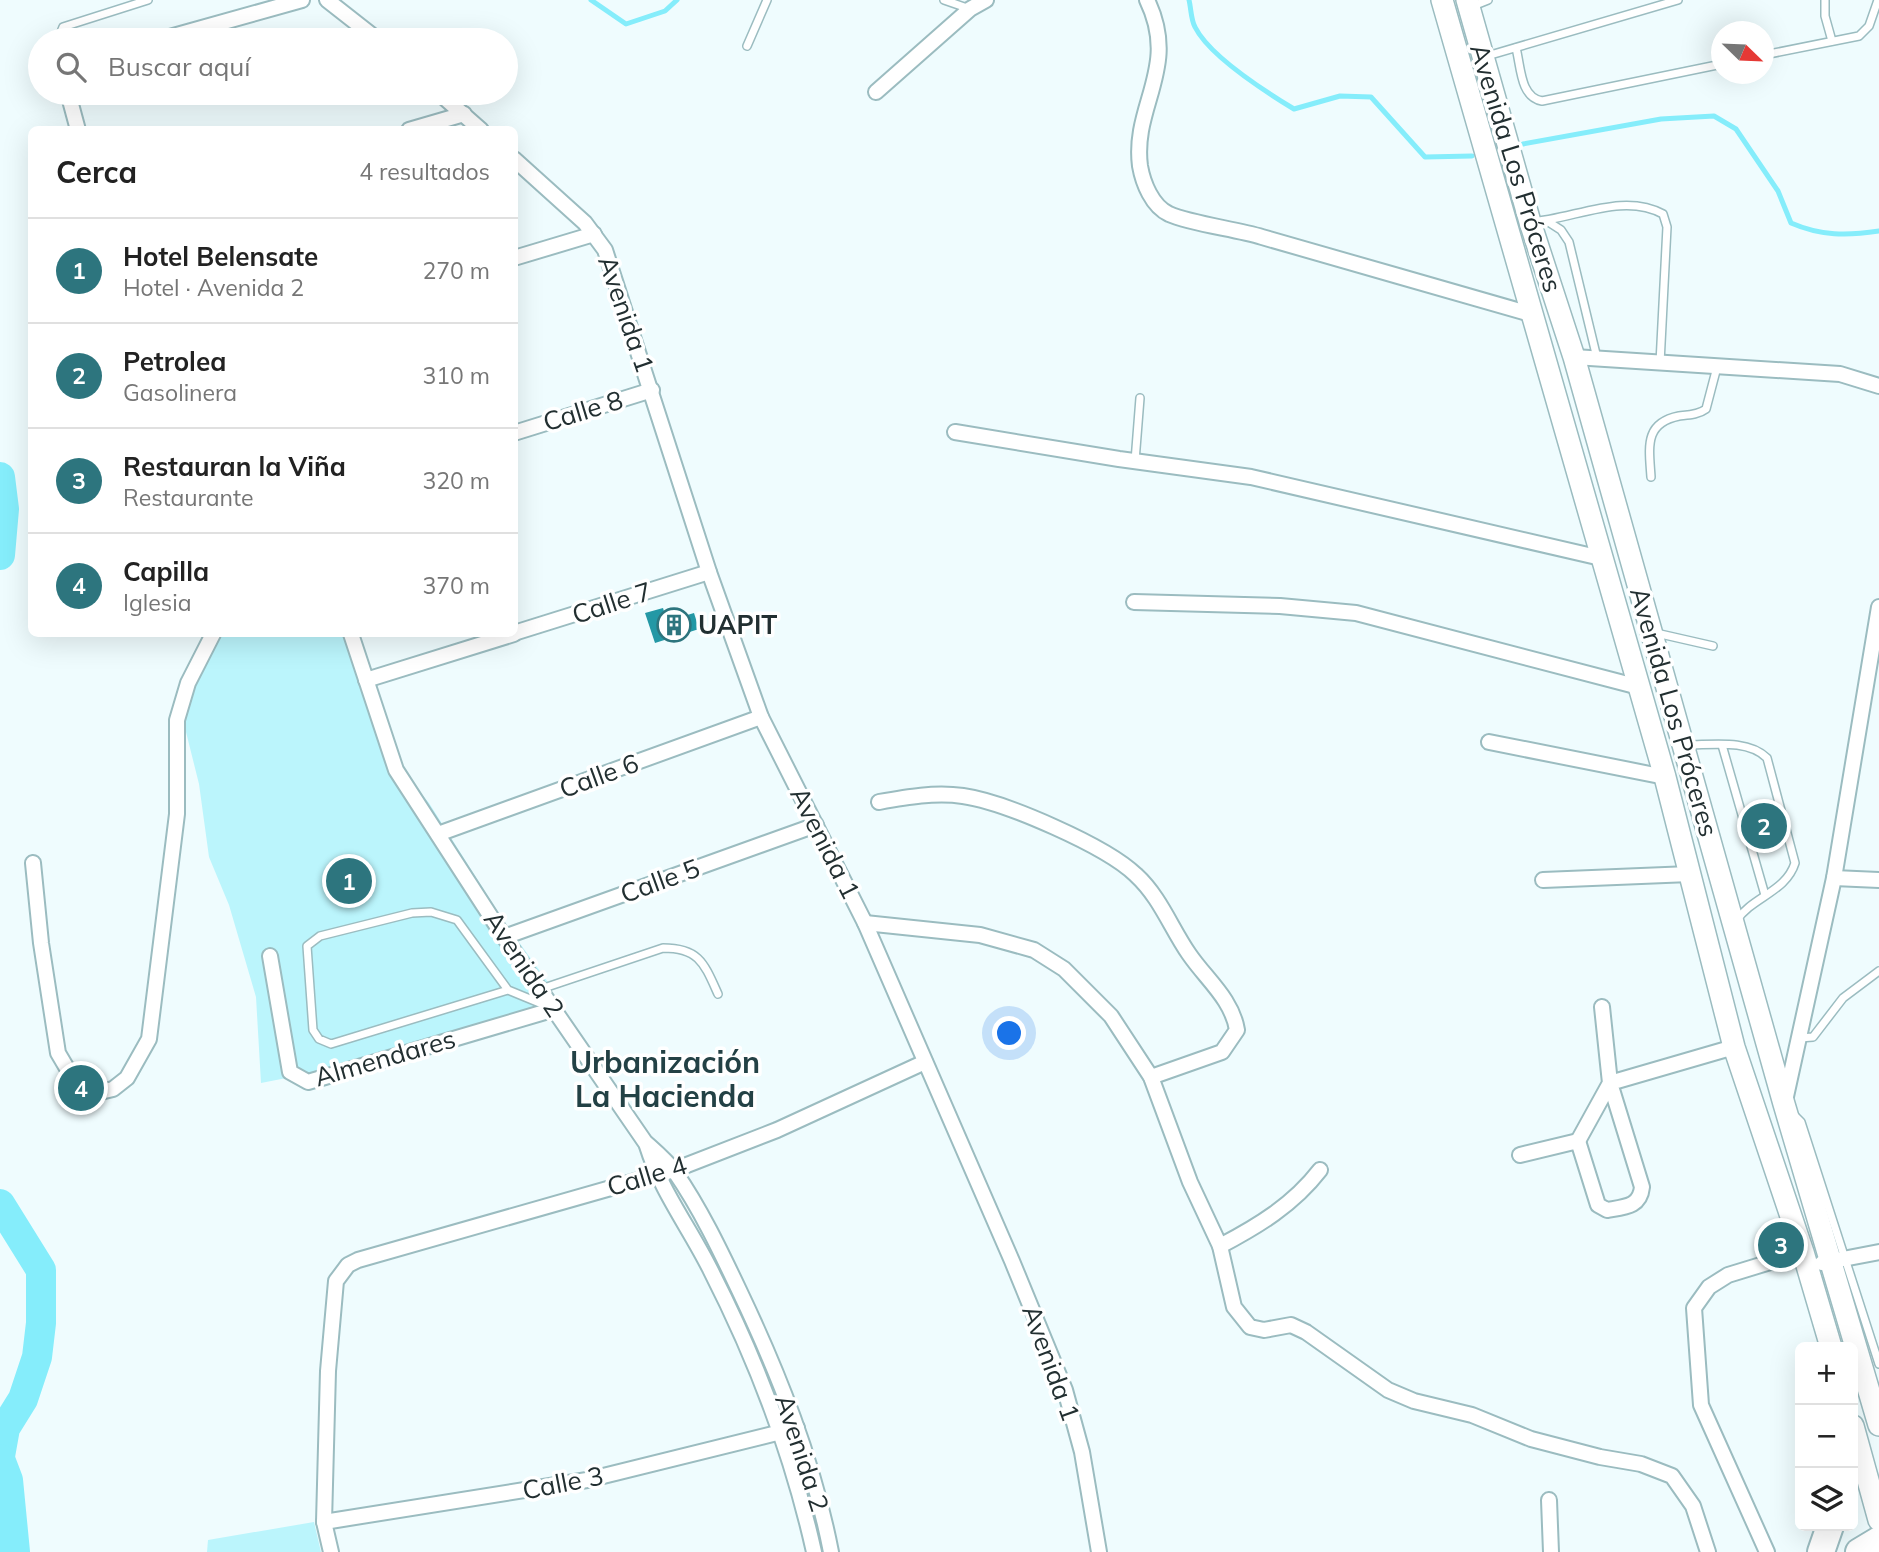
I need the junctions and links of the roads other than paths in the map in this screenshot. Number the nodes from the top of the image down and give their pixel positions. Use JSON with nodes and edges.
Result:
{"nodes":[{"id":1,"x":148,"y":0,"type":"edge"},
{"id":2,"x":302,"y":0,"type":"edge"},
{"id":3,"x":327,"y":0,"type":"edge"},
{"id":4,"x":767,"y":0,"type":"edge"},
{"id":5,"x":944,"y":0,"type":"edge"},
{"id":6,"x":986,"y":0,"type":"edge"},
{"id":7,"x":1147,"y":0,"type":"edge"},
{"id":8,"x":1442,"y":0,"type":"edge"},
{"id":9,"x":1678,"y":0,"type":"edge"},
{"id":10,"x":1825,"y":0,"type":"edge"},
{"id":11,"x":1878,"y":0,"type":"edge"},
{"id":12,"x":1474,"y":2,"type":"edge"},
{"id":13,"x":970,"y":9,"type":"junction"},
{"id":14,"x":62,"y":28,"type":"edge"},
{"id":15,"x":202,"y":28,"type":"edge"},
{"id":16,"x":363,"y":28,"type":"edge"},
{"id":17,"x":1832,"y":41,"type":"junction"},
{"id":18,"x":747,"y":46,"type":"dead end"},
{"id":19,"x":1516,"y":48,"type":"junction"},
{"id":20,"x":1774,"y":53,"type":"edge"},
{"id":21,"x":1483,"y":58,"type":"junction"},
{"id":22,"x":1711,"y":66,"type":"edge"},
{"id":23,"x":876,"y":92,"type":"dead end"},
{"id":24,"x":71,"y":105,"type":"edge"},
{"id":25,"x":453,"y":105,"type":"edge"},
{"id":26,"x":464,"y":114,"type":"junction"},
{"id":27,"x":77,"y":126,"type":"edge"},
{"id":28,"x":423,"y":126,"type":"edge"},
{"id":29,"x":477,"y":126,"type":"edge"},
{"id":30,"x":518,"y":163,"type":"edge"},
{"id":31,"x":1539,"y":222,"type":"junction"},
{"id":32,"x":594,"y":234,"type":"junction"},
{"id":33,"x":518,"y":257,"type":"edge"},
{"id":34,"x":1534,"y":315,"type":"junction"},
{"id":35,"x":1574,"y":357,"type":"junction"},
{"id":36,"x":1597,"y":359,"type":"junction"},
{"id":37,"x":1660,"y":364,"type":"junction"},
{"id":38,"x":1717,"y":367,"type":"junction"},
{"id":39,"x":1879,"y":386,"type":"edge"},
{"id":40,"x":652,"y":390,"type":"junction"},
{"id":41,"x":1140,"y":398,"type":"dead end"},
{"id":42,"x":518,"y":432,"type":"edge"},
{"id":43,"x":955,"y":432,"type":"dead end"},
{"id":44,"x":1135,"y":461,"type":"junction"},
{"id":45,"x":1651,"y":477,"type":"dead end"},
{"id":46,"x":1601,"y":558,"type":"junction"},
{"id":47,"x":709,"y":572,"type":"junction"},
{"id":48,"x":1134,"y":602,"type":"dead end"},
{"id":49,"x":1879,"y":607,"type":"edge"},
{"id":50,"x":1652,"y":632,"type":"junction"},
{"id":51,"x":518,"y":633,"type":"edge"},
{"id":52,"x":211,"y":637,"type":"edge"},
{"id":53,"x":352,"y":637,"type":"edge"},
{"id":54,"x":504,"y":637,"type":"edge"},
{"id":55,"x":1713,"y":646,"type":"dead end"},
{"id":56,"x":366,"y":680,"type":"junction"},
{"id":57,"x":1639,"y":687,"type":"junction"},
{"id":58,"x":761,"y":717,"type":"junction"},
{"id":59,"x":1489,"y":742,"type":"dead end"},
{"id":60,"x":1683,"y":745,"type":"junction"},
{"id":61,"x":1722,"y":745,"type":"junction"},
{"id":62,"x":1665,"y":777,"type":"junction"},
{"id":63,"x":879,"y":802,"type":"dead end"},
{"id":64,"x":816,"y":825,"type":"junction"},
{"id":65,"x":438,"y":834,"type":"junction"},
{"id":66,"x":33,"y":863,"type":"dead end"},
{"id":67,"x":1690,"y":874,"type":"junction"},
{"id":68,"x":1834,"y":878,"type":"junction"},
{"id":69,"x":1543,"y":880,"type":"dead end"},
{"id":70,"x":1879,"y":880,"type":"edge"},
{"id":71,"x":1765,"y":895,"type":"junction"},
{"id":72,"x":865,"y":923,"type":"junction"},
{"id":73,"x":1733,"y":924,"type":"junction"},
{"id":74,"x":505,"y":937,"type":"junction"},
{"id":75,"x":270,"y":956,"type":"dead end"},
{"id":76,"x":1879,"y":971,"type":"edge"},
{"id":77,"x":541,"y":989,"type":"junction"},
{"id":78,"x":508,"y":990,"type":"junction"},
{"id":79,"x":718,"y":994,"type":"dead end"},
{"id":80,"x":1602,"y":1007,"type":"dead end"},
{"id":81,"x":555,"y":1009,"type":"junction"},
{"id":82,"x":1799,"y":1038,"type":"junction"},
{"id":83,"x":1734,"y":1047,"type":"junction"},
{"id":84,"x":925,"y":1062,"type":"junction"},
{"id":85,"x":1151,"y":1077,"type":"junction"},
{"id":86,"x":1610,"y":1083,"type":"junction"},
{"id":87,"x":1784,"y":1104,"type":"junction"},
{"id":88,"x":1578,"y":1141,"type":"junction"},
{"id":89,"x":645,"y":1142,"type":"junction"},
{"id":90,"x":1520,"y":1154,"type":"dead end"},
{"id":91,"x":674,"y":1170,"type":"junction"},
{"id":92,"x":1320,"y":1170,"type":"dead end"},
{"id":93,"x":656,"y":1175,"type":"junction"},
{"id":94,"x":1220,"y":1246,"type":"junction"},
{"id":95,"x":1879,"y":1252,"type":"edge"},
{"id":96,"x":1837,"y":1258,"type":"junction"},
{"id":97,"x":1805,"y":1259,"type":"junction"},
{"id":98,"x":1830,"y":1342,"type":"edge"},
{"id":99,"x":1879,"y":1364,"type":"edge"},
{"id":100,"x":1879,"y":1425,"type":"edge"},
{"id":101,"x":797,"y":1428,"type":"junction"},
{"id":102,"x":782,"y":1432,"type":"junction"},
{"id":103,"x":1858,"y":1444,"type":"edge"},
{"id":104,"x":1549,"y":1500,"type":"dead end"},
{"id":105,"x":1879,"y":1520,"type":"edge"},
{"id":106,"x":324,"y":1522,"type":"junction"},
{"id":107,"x":1828,"y":1531,"type":"edge"},
{"id":108,"x":1879,"y":1540,"type":"edge"},
{"id":109,"x":331,"y":1552,"type":"edge"},
{"id":110,"x":814,"y":1552,"type":"edge"},
{"id":111,"x":831,"y":1552,"type":"edge"},
{"id":112,"x":1099,"y":1552,"type":"edge"},
{"id":113,"x":1551,"y":1552,"type":"edge"},
{"id":114,"x":1708,"y":1552,"type":"edge"},
{"id":115,"x":1768,"y":1552,"type":"edge"},
{"id":116,"x":1821,"y":1552,"type":"edge"},
{"id":117,"x":1859,"y":1552,"type":"edge"}],
"edges":[{"from":1,"to":14,"type":"lane"},
{"from":2,"to":15,"type":"street"},
{"from":3,"to":16,"type":"street"},
{"from":4,"to":18,"type":"lane"},
{"from":5,"to":13,"type":"lane"},
{"from":6,"to":13,"type":"street"},
{"from":7,"to":34,"type":"street"},
{"from":8,"to":34,"type":"main road","name":"Avenida Los Próceres"},
{"from":9,"to":19,"type":"lane"},
{"from":10,"to":17,"type":"lane"},
{"from":11,"to":17,"type":"lane"},
{"from":12,"to":21,"type":"main road","name":"Avenida Los Próceres"},
{"from":13,"to":23,"type":"street"},
{"from":17,"to":20,"type":"lane"},
{"from":19,"to":21,"type":"lane"},
{"from":19,"to":22,"type":"lane"},
{"from":21,"to":31,"type":"main road","name":"Avenida Los Próceres"},
{"from":24,"to":27,"type":"street"},
{"from":25,"to":26,"type":"street"},
{"from":26,"to":28,"type":"street"},
{"from":26,"to":29,"type":"street"},
{"from":30,"to":32,"type":"street","name":"Avenida 1"},
{"from":31,"to":35,"type":"main road","name":"Avenida Los Próceres"},
{"from":31,"to":36,"type":"lane"},
{"from":31,"to":37,"type":"lane"},
{"from":32,"to":33,"type":"street"},
{"from":32,"to":40,"type":"street","name":"Avenida 1"},
{"from":34,"to":46,"type":"main road","name":"Avenida Los Próceres"},
{"from":35,"to":36,"type":"street"},
{"from":35,"to":50,"type":"main road","name":"Avenida Los Próceres"},
{"from":36,"to":37,"type":"street"},
{"from":37,"to":38,"type":"street"},
{"from":38,"to":39,"type":"street"},
{"from":38,"to":45,"type":"lane"},
{"from":40,"to":42,"type":"street","name":"Calle 8"},
{"from":40,"to":47,"type":"street","name":"Avenida 1"},
{"from":41,"to":44,"type":"lane"},
{"from":43,"to":44,"type":"street"},
{"from":44,"to":46,"type":"street"},
{"from":46,"to":57,"type":"main road","name":"Avenida Los Próceres"},
{"from":47,"to":51,"type":"street","name":"Calle 7"},
{"from":47,"to":58,"type":"street","name":"Avenida 1"},
{"from":48,"to":57,"type":"street"},
{"from":49,"to":68,"type":"street"},
{"from":50,"to":55,"type":"lane"},
{"from":50,"to":60,"type":"main road","name":"Avenida Los Próceres"},
{"from":52,"to":66,"type":"street"},
{"from":53,"to":56,"type":"street","name":"Avenida 2"},
{"from":54,"to":56,"type":"street","name":"Calle 7"},
{"from":56,"to":65,"type":"street","name":"Avenida 2"},
{"from":57,"to":62,"type":"main road","name":"Avenida Los Próceres"},
{"from":58,"to":64,"type":"street","name":"Avenida 1"},
{"from":58,"to":65,"type":"street","name":"Calle 6"},
{"from":59,"to":62,"type":"street"},
{"from":60,"to":61,"type":"lane"},
{"from":60,"to":73,"type":"main road","name":"Avenida Los Próceres"},
{"from":61,"to":71,"type":"lane"},
{"from":61,"to":71,"type":"lane"},
{"from":62,"to":67,"type":"main road","name":"Avenida Los Próceres"},
{"from":63,"to":85,"type":"street"},
{"from":64,"to":72,"type":"street","name":"Avenida 1"},
{"from":64,"to":74,"type":"street","name":"Calle 5"},
{"from":65,"to":74,"type":"street","name":"Avenida 2"},
{"from":67,"to":69,"type":"street"},
{"from":67,"to":83,"type":"main road","name":"Avenida Los Próceres"},
{"from":68,"to":70,"type":"street"},
{"from":68,"to":82,"type":"street"},
{"from":71,"to":73,"type":"lane"},
{"from":72,"to":84,"type":"street","name":"Avenida 1"},
{"from":72,"to":85,"type":"street"},
{"from":73,"to":87,"type":"main road","name":"Avenida Los Próceres"},
{"from":74,"to":77,"type":"street","name":"Avenida 2"},
{"from":75,"to":81,"type":"street","name":"Almendares"},
{"from":76,"to":82,"type":"lane"},
{"from":77,"to":79,"type":"lane"},
{"from":77,"to":81,"type":"street","name":"Avenida 2"},
{"from":78,"to":78,"type":"lane"},
{"from":78,"to":81,"type":"lane"},
{"from":80,"to":86,"type":"street"},
{"from":81,"to":89,"type":"street","name":"Avenida 2"},
{"from":82,"to":87,"type":"street"},
{"from":83,"to":86,"type":"street"},
{"from":83,"to":97,"type":"main road","name":"Avenida Los Próceres"},
{"from":84,"to":91,"type":"street","name":"Calle 4"},
{"from":84,"to":112,"type":"street","name":"Avenida 1"},
{"from":85,"to":94,"type":"street"},
{"from":86,"to":88,"type":"street"},
{"from":86,"to":88,"type":"street"},
{"from":87,"to":96,"type":"main road","name":"Avenida Los Próceres"},
{"from":88,"to":90,"type":"street"},
{"from":89,"to":91,"type":"street","name":"Avenida 2"},
{"from":89,"to":93,"type":"street"},
{"from":91,"to":93,"type":"street","name":"Calle 4"},
{"from":91,"to":101,"type":"street","name":"Avenida 2"},
{"from":92,"to":94,"type":"street"},
{"from":93,"to":102,"type":"street"},
{"from":93,"to":106,"type":"street","name":"Calle 4"},
{"from":94,"to":114,"type":"street"},
{"from":95,"to":96,"type":"street"},
{"from":96,"to":97,"type":"street"},
{"from":96,"to":99,"type":"lane"},
{"from":96,"to":100,"type":"main road","name":"Avenida Los Próceres"},
{"from":97,"to":98,"type":"main road","name":"Avenida Los Próceres"},
{"from":97,"to":115,"type":"street"},
{"from":101,"to":102,"type":"street","name":"Calle 3"},
{"from":101,"to":111,"type":"street","name":"Avenida 2"},
{"from":102,"to":106,"type":"street","name":"Calle 3"},
{"from":102,"to":110,"type":"street"},
{"from":103,"to":105,"type":"main road"},
{"from":104,"to":113,"type":"street"},
{"from":106,"to":109,"type":"street"},
{"from":107,"to":116,"type":"highway"},
{"from":108,"to":117,"type":"highway"}]}
